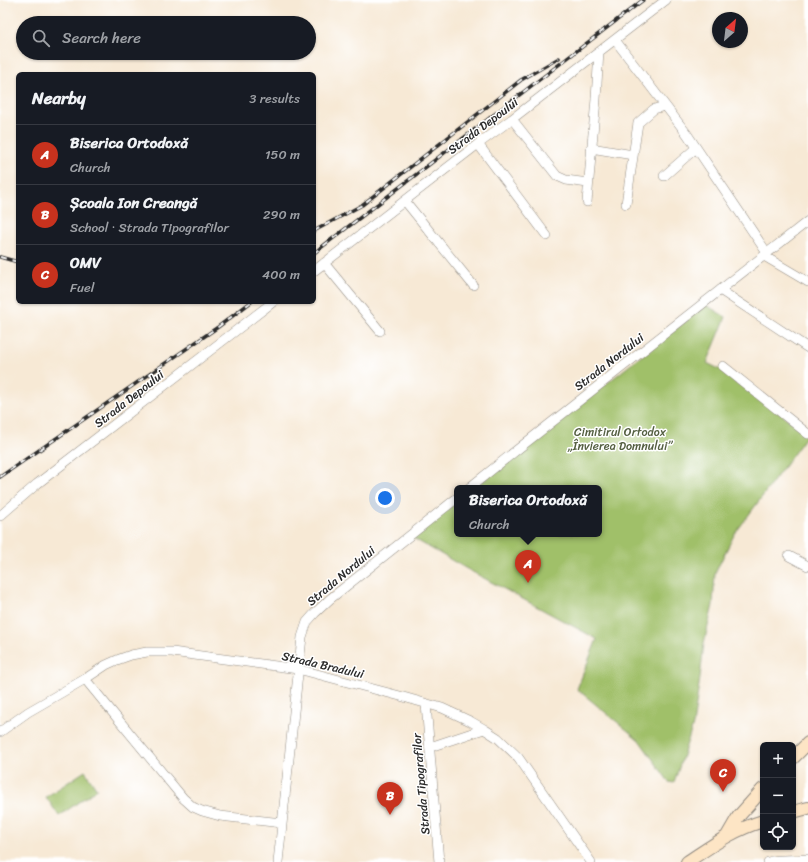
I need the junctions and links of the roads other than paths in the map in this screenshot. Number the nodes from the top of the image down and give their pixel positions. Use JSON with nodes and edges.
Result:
{"nodes":[{"id":1,"x":666,"y":0,"type":"edge"},
{"id":2,"x":615,"y":40,"type":"junction"},
{"id":3,"x":599,"y":52,"type":"junction"},
{"id":4,"x":665,"y":106,"type":"junction"},
{"id":5,"x":512,"y":119,"type":"junction"},
{"id":6,"x":478,"y":144,"type":"junction"},
{"id":7,"x":591,"y":148,"type":"junction"},
{"id":8,"x":696,"y":148,"type":"junction"},
{"id":9,"x":633,"y":155,"type":"junction"},
{"id":10,"x":664,"y":176,"type":"dead end"},
{"id":11,"x":588,"y":183,"type":"junction"},
{"id":12,"x":405,"y":201,"type":"junction"},
{"id":13,"x":587,"y":202,"type":"dead end"},
{"id":14,"x":626,"y":204,"type":"dead end"},
{"id":15,"x":808,"y":221,"type":"edge"},
{"id":16,"x":547,"y":236,"type":"dead end"},
{"id":17,"x":766,"y":254,"type":"junction"},
{"id":18,"x":324,"y":263,"type":"junction"},
{"id":19,"x":316,"y":269,"type":"edge"},
{"id":20,"x":808,"y":282,"type":"edge"},
{"id":21,"x":473,"y":285,"type":"dead end"},
{"id":22,"x":720,"y":290,"type":"junction"},
{"id":23,"x":270,"y":304,"type":"edge"},
{"id":24,"x":380,"y":331,"type":"dead end"},
{"id":25,"x":808,"y":348,"type":"edge"},
{"id":26,"x":723,"y":366,"type":"dead end"},
{"id":27,"x":808,"y":434,"type":"edge"},
{"id":28,"x":473,"y":485,"type":"edge"},
{"id":29,"x":454,"y":500,"type":"edge"},
{"id":30,"x":0,"y":516,"type":"edge"},
{"id":31,"x":789,"y":556,"type":"dead end"},
{"id":32,"x":808,"y":566,"type":"edge"},
{"id":33,"x":298,"y":669,"type":"junction"},
{"id":34,"x":85,"y":678,"type":"junction"},
{"id":35,"x":426,"y":704,"type":"junction"},
{"id":36,"x":484,"y":729,"type":"junction"},
{"id":37,"x":0,"y":732,"type":"edge"},
{"id":38,"x":808,"y":743,"type":"edge"},
{"id":39,"x":430,"y":747,"type":"junction"},
{"id":40,"x":796,"y":755,"type":"edge"},
{"id":41,"x":760,"y":792,"type":"edge"},
{"id":42,"x":750,"y":803,"type":"junction"},
{"id":43,"x":808,"y":808,"type":"edge"},
{"id":44,"x":796,"y":811,"type":"edge"},
{"id":45,"x":760,"y":821,"type":"edge"},
{"id":46,"x":760,"y":822,"type":"edge"},
{"id":47,"x":282,"y":823,"type":"junction"},
{"id":48,"x":727,"y":836,"type":"junction"},
{"id":49,"x":808,"y":859,"type":"edge"},
{"id":50,"x":278,"y":862,"type":"edge"},
{"id":51,"x":439,"y":862,"type":"edge"},
{"id":52,"x":591,"y":862,"type":"edge"},
{"id":53,"x":687,"y":862,"type":"edge"},
{"id":54,"x":768,"y":862,"type":"edge"}],
"edges":[{"from":1,"to":2,"type":"street","name":"Strada Depoului"},
{"from":2,"to":3,"type":"street","name":"Strada Depoului"},
{"from":2,"to":4,"type":"street"},
{"from":3,"to":5,"type":"street","name":"Strada Depoului"},
{"from":3,"to":7,"type":"street"},
{"from":4,"to":8,"type":"street"},
{"from":4,"to":9,"type":"street"},
{"from":5,"to":6,"type":"street","name":"Strada Depoului"},
{"from":5,"to":11,"type":"street"},
{"from":6,"to":12,"type":"street","name":"Strada Depoului"},
{"from":6,"to":16,"type":"street"},
{"from":7,"to":9,"type":"street"},
{"from":7,"to":11,"type":"street"},
{"from":8,"to":10,"type":"street"},
{"from":8,"to":17,"type":"street"},
{"from":9,"to":14,"type":"street"},
{"from":11,"to":13,"type":"street"},
{"from":12,"to":18,"type":"street","name":"Strada Depoului"},
{"from":12,"to":21,"type":"street"},
{"from":15,"to":17,"type":"street","name":"Strada Nordului"},
{"from":17,"to":20,"type":"street"},
{"from":17,"to":22,"type":"street","name":"Strada Nordului"},
{"from":18,"to":19,"type":"street","name":"Strada Depoului"},
{"from":18,"to":24,"type":"street"},
{"from":22,"to":25,"type":"street"},
{"from":22,"to":28,"type":"street","name":"Strada Nordului"},
{"from":23,"to":30,"type":"street","name":"Strada Depoului"},
{"from":26,"to":27,"type":"street"},
{"from":29,"to":33,"type":"street","name":"Strada Nordului"},
{"from":31,"to":32,"type":"street"},
{"from":33,"to":34,"type":"street","name":"Strada Bradului"},
{"from":33,"to":35,"type":"street","name":"Strada Bradului"},
{"from":33,"to":47,"type":"street","name":"Strada Nordului"},
{"from":34,"to":37,"type":"street","name":"Strada Bradului"},
{"from":34,"to":47,"type":"street"},
{"from":35,"to":36,"type":"street","name":"Strada Bradului"},
{"from":35,"to":39,"type":"street","name":"Strada Tipografilor"},
{"from":36,"to":39,"type":"street"},
{"from":36,"to":52,"type":"street","name":"Strada Bradului"},
{"from":38,"to":40,"type":"street"},
{"from":39,"to":51,"type":"street","name":"Strada Tipografilor"},
{"from":41,"to":42,"type":"street"},
{"from":42,"to":45,"type":"street"},
{"from":42,"to":48,"type":"street"},
{"from":43,"to":44,"type":"street"},
{"from":46,"to":48,"type":"street"},
{"from":47,"to":50,"type":"street","name":"Strada Nordului"},
{"from":48,"to":53,"type":"street"},
{"from":49,"to":54,"type":"street"}]}
